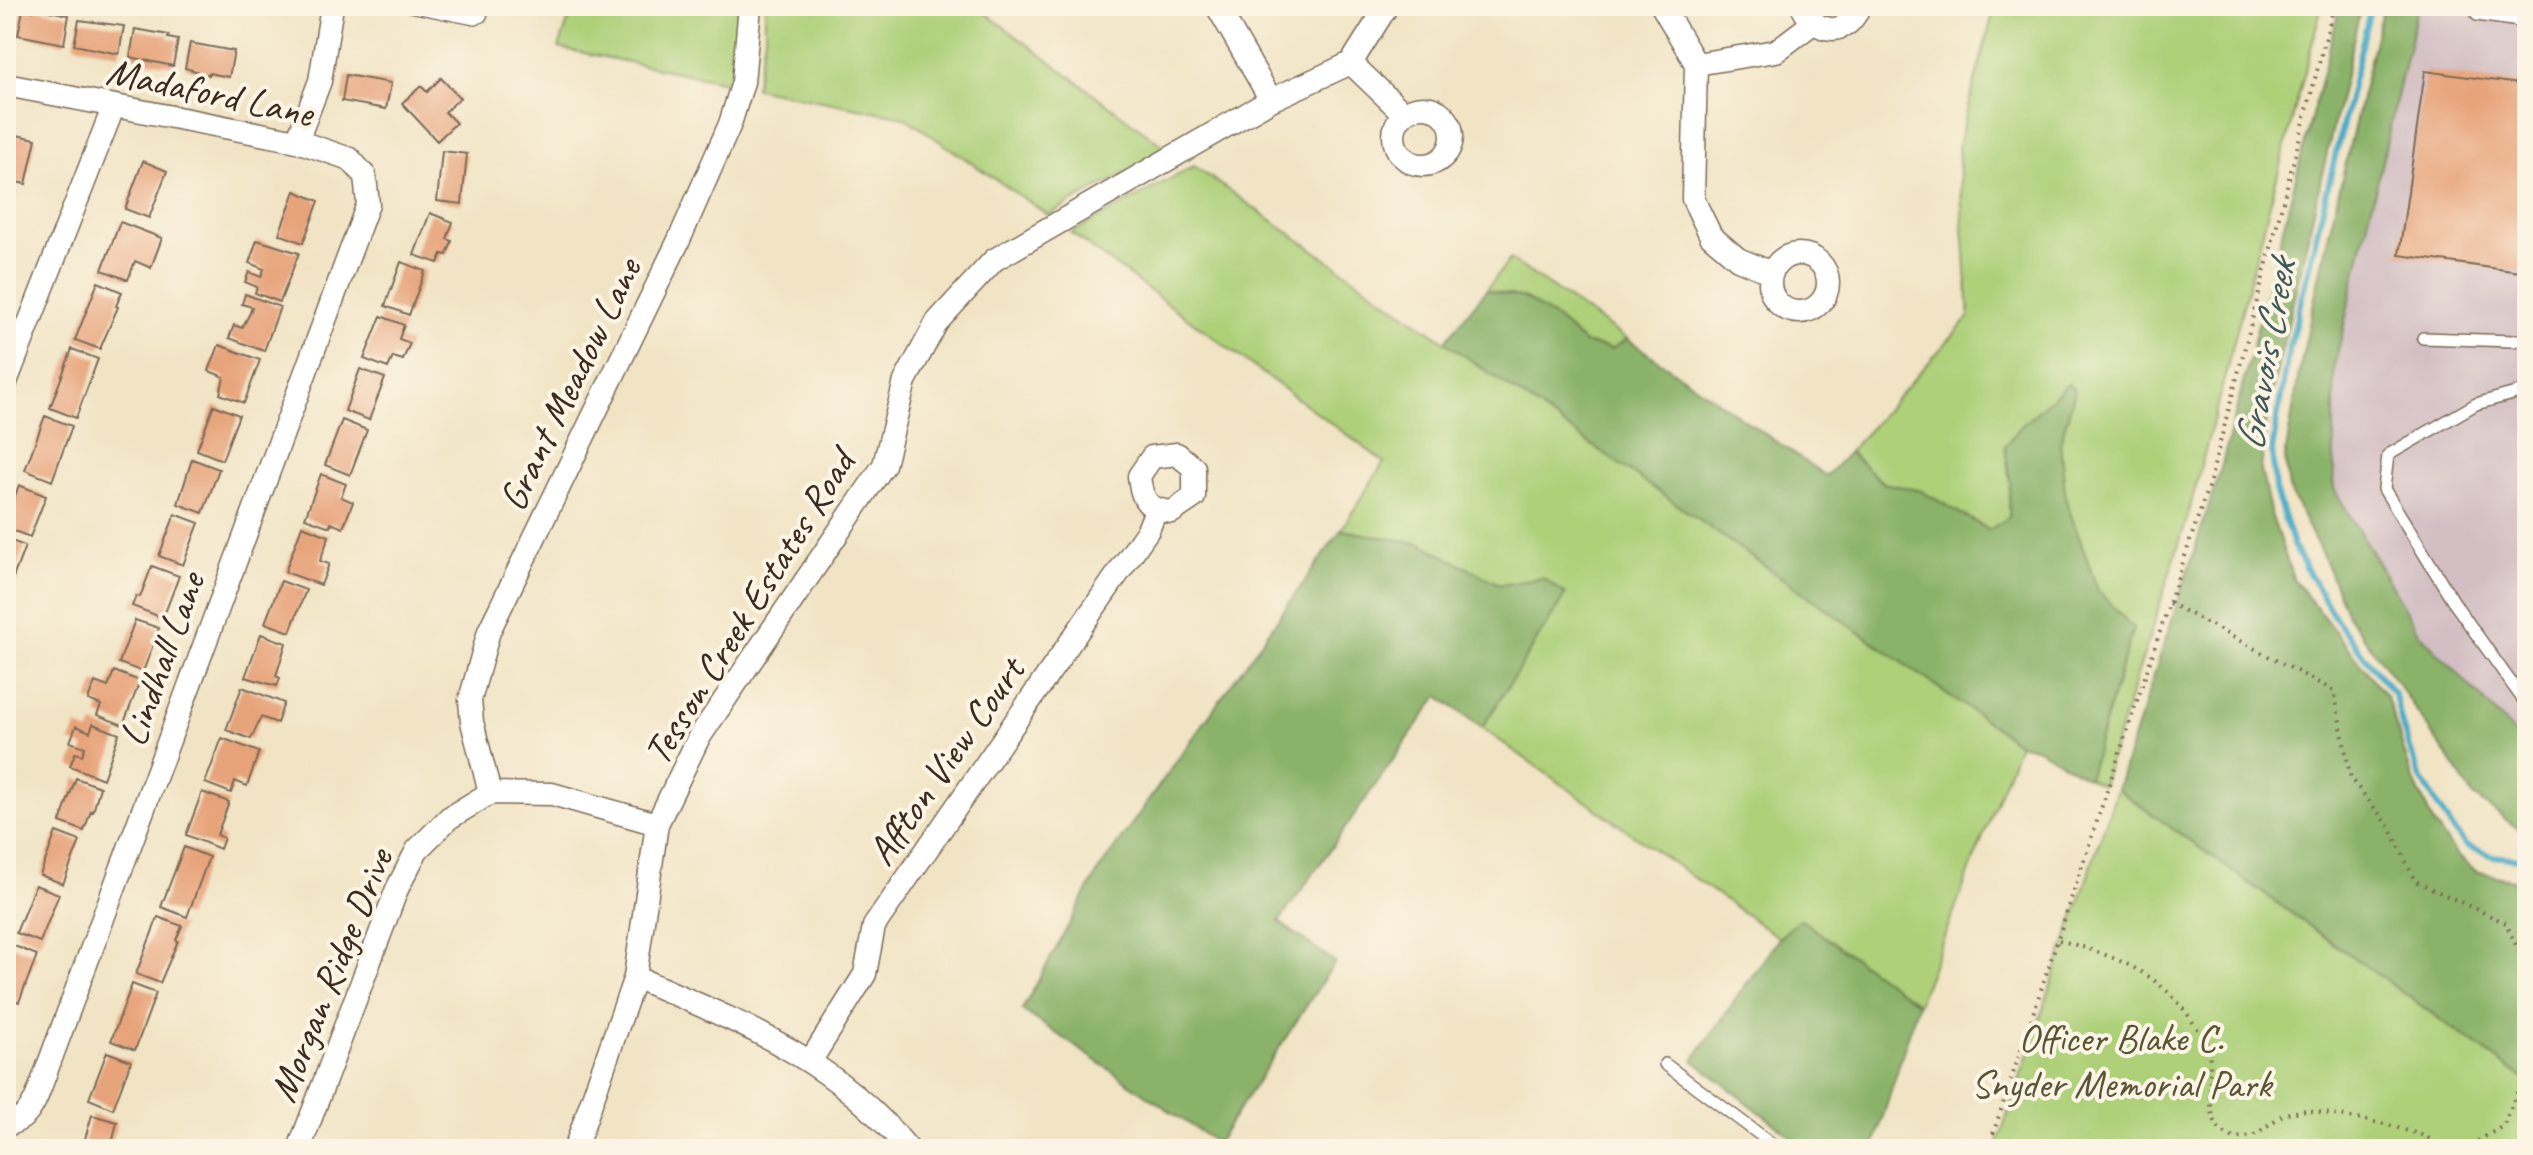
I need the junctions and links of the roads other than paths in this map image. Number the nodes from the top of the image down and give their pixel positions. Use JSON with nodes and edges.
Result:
{"nodes":[{"id":1,"x":332,"y":6,"type":"edge"},
{"id":2,"x":410,"y":6,"type":"edge"},
{"id":3,"x":750,"y":6,"type":"edge"},
{"id":4,"x":1217,"y":6,"type":"edge"},
{"id":5,"x":1387,"y":6,"type":"edge"},
{"id":6,"x":1662,"y":6,"type":"edge"},
{"id":7,"x":1859,"y":6,"type":"edge"},
{"id":8,"x":2478,"y":6,"type":"edge"},
{"id":9,"x":482,"y":11,"type":"edge"},
{"id":10,"x":1807,"y":14,"type":"edge"},
{"id":11,"x":2527,"y":22,"type":"edge"},
{"id":12,"x":1351,"y":63,"type":"junction"},
{"id":13,"x":1696,"y":64,"type":"junction"},
{"id":14,"x":6,"y":85,"type":"edge"},
{"id":15,"x":1271,"y":100,"type":"junction"},
{"id":16,"x":113,"y":108,"type":"junction"},
{"id":17,"x":1404,"y":114,"type":"dead end"},
{"id":18,"x":297,"y":141,"type":"junction"},
{"id":19,"x":368,"y":204,"type":"joint"},
{"id":20,"x":1772,"y":273,"type":"dead end"},
{"id":21,"x":2423,"y":338,"type":"dead end"},
{"id":22,"x":2527,"y":338,"type":"edge"},
{"id":23,"x":6,"y":382,"type":"edge"},
{"id":24,"x":2527,"y":390,"type":"edge"},
{"id":25,"x":1156,"y":510,"type":"dead end"},
{"id":26,"x":2527,"y":705,"type":"edge"},
{"id":27,"x":490,"y":793,"type":"junction"},
{"id":28,"x":657,"y":824,"type":"junction"},
{"id":29,"x":635,"y":977,"type":"junction"},
{"id":30,"x":811,"y":1060,"type":"junction"},
{"id":31,"x":1665,"y":1064,"type":"dead end"},
{"id":32,"x":6,"y":1125,"type":"edge"},
{"id":33,"x":299,"y":1149,"type":"edge"},
{"id":34,"x":575,"y":1149,"type":"edge"},
{"id":35,"x":908,"y":1149,"type":"edge"},
{"id":36,"x":1779,"y":1149,"type":"edge"}],
"edges":[{"from":1,"to":18,"type":"street"},
{"from":2,"to":9,"type":"lane"},
{"from":3,"to":27,"type":"street","name":"Grant Meadow Lane"},
{"from":4,"to":15,"type":"street"},
{"from":5,"to":12,"type":"street"},
{"from":6,"to":13,"type":"street"},
{"from":7,"to":10,"type":"street"},
{"from":8,"to":11,"type":"lane"},
{"from":10,"to":13,"type":"street"},
{"from":12,"to":15,"type":"street","name":"Tesson Creek Estates Road"},
{"from":12,"to":17,"type":"street"},
{"from":13,"to":20,"type":"street"},
{"from":14,"to":16,"type":"street","name":"Madaford Lane"},
{"from":15,"to":28,"type":"street","name":"Tesson Creek Estates Road"},
{"from":16,"to":18,"type":"street","name":"Madaford Lane"},
{"from":16,"to":23,"type":"street"},
{"from":18,"to":19,"type":"street","name":"Madaford Lane"},
{"from":19,"to":32,"type":"street","name":"Lindhall Lane"},
{"from":21,"to":22,"type":"lane"},
{"from":24,"to":26,"type":"lane"},
{"from":25,"to":30,"type":"street","name":"Affton View Court"},
{"from":27,"to":28,"type":"street"},
{"from":27,"to":33,"type":"street","name":"Morgan Ridge Drive"},
{"from":28,"to":29,"type":"street","name":"Tesson Creek Estates Road"},
{"from":29,"to":30,"type":"street"},
{"from":29,"to":34,"type":"street","name":"Tesson Creek Estates Road"},
{"from":30,"to":35,"type":"street"},
{"from":31,"to":36,"type":"lane"}]}
